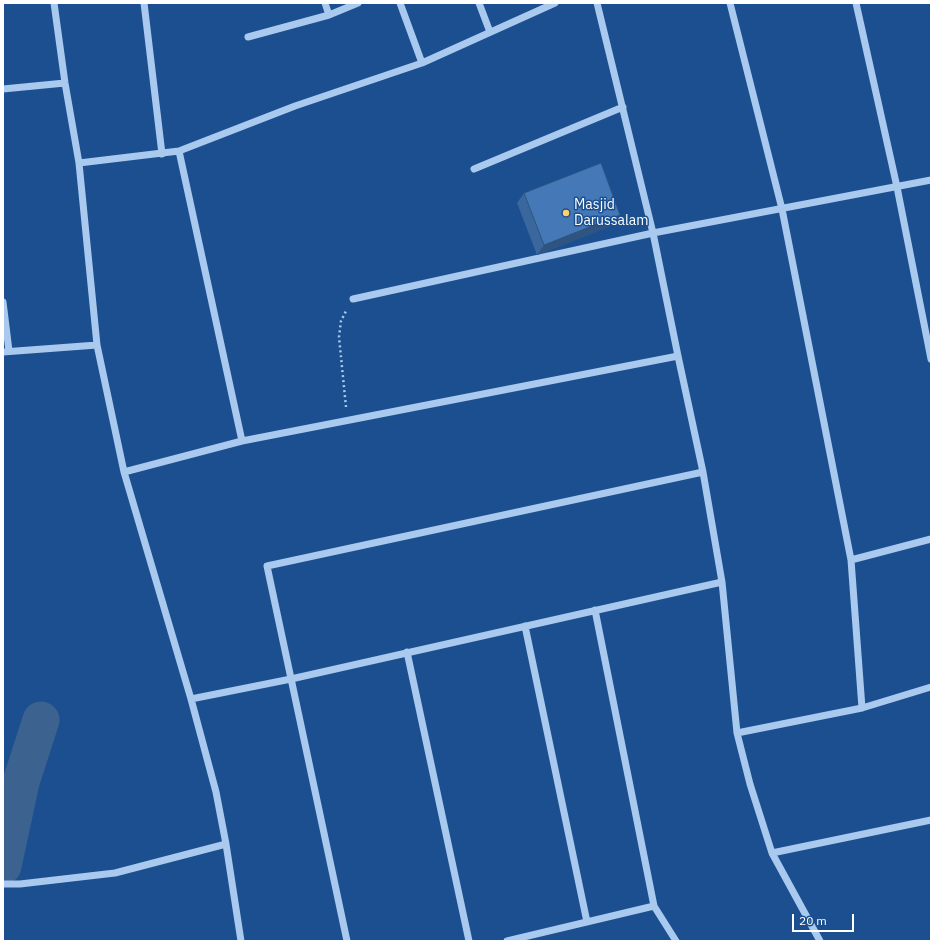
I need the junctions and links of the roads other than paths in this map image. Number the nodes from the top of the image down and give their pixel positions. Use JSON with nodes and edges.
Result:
{"nodes":[{"id":1,"x":54,"y":3,"type":"edge"},
{"id":2,"x":144,"y":3,"type":"edge"},
{"id":3,"x":325,"y":3,"type":"edge"},
{"id":4,"x":358,"y":3,"type":"edge"},
{"id":5,"x":400,"y":3,"type":"edge"},
{"id":6,"x":479,"y":3,"type":"edge"},
{"id":7,"x":555,"y":3,"type":"edge"},
{"id":8,"x":597,"y":3,"type":"edge"},
{"id":9,"x":730,"y":3,"type":"edge"},
{"id":10,"x":856,"y":3,"type":"edge"},
{"id":11,"x":329,"y":15,"type":"junction"},
{"id":12,"x":490,"y":32,"type":"junction"},
{"id":13,"x":248,"y":38,"type":"dead end"},
{"id":14,"x":422,"y":63,"type":"junction"},
{"id":15,"x":65,"y":83,"type":"junction"},
{"id":16,"x":3,"y":89,"type":"edge"},
{"id":17,"x":623,"y":107,"type":"junction"},
{"id":18,"x":179,"y":151,"type":"junction"},
{"id":19,"x":162,"y":154,"type":"junction"},
{"id":20,"x":79,"y":163,"type":"junction"},
{"id":21,"x":474,"y":169,"type":"dead end"},
{"id":22,"x":931,"y":180,"type":"edge"},
{"id":23,"x":897,"y":187,"type":"junction"},
{"id":24,"x":782,"y":209,"type":"junction"},
{"id":25,"x":653,"y":233,"type":"junction"},
{"id":26,"x":353,"y":299,"type":"road end"},
{"id":27,"x":3,"y":302,"type":"edge"},
{"id":28,"x":97,"y":345,"type":"junction"},
{"id":29,"x":6,"y":352,"type":"edge"},
{"id":30,"x":678,"y":356,"type":"junction"},
{"id":31,"x":931,"y":359,"type":"edge"},
{"id":32,"x":242,"y":441,"type":"junction"},
{"id":33,"x":124,"y":472,"type":"junction"},
{"id":34,"x":703,"y":472,"type":"junction"},
{"id":35,"x":931,"y":539,"type":"edge"},
{"id":36,"x":851,"y":560,"type":"junction"},
{"id":37,"x":722,"y":582,"type":"junction"},
{"id":38,"x":595,"y":610,"type":"junction"},
{"id":39,"x":525,"y":626,"type":"junction"},
{"id":40,"x":407,"y":652,"type":"junction"},
{"id":41,"x":291,"y":679,"type":"junction"},
{"id":42,"x":931,"y":687,"type":"edge"},
{"id":43,"x":191,"y":699,"type":"junction"},
{"id":44,"x":862,"y":708,"type":"junction"},
{"id":45,"x":737,"y":733,"type":"junction"},
{"id":46,"x":931,"y":820,"type":"edge"},
{"id":47,"x":226,"y":844,"type":"junction"},
{"id":48,"x":772,"y":854,"type":"junction"},
{"id":49,"x":3,"y":884,"type":"edge"},
{"id":50,"x":654,"y":906,"type":"junction"},
{"id":51,"x":587,"y":922,"type":"junction"},
{"id":52,"x":240,"y":941,"type":"edge"},
{"id":53,"x":347,"y":941,"type":"edge"},
{"id":54,"x":469,"y":941,"type":"edge"},
{"id":55,"x":507,"y":941,"type":"edge"},
{"id":56,"x":676,"y":941,"type":"edge"},
{"id":57,"x":820,"y":941,"type":"edge"}],
"edges":[{"from":1,"to":15,"type":"street"},
{"from":2,"to":19,"type":"street"},
{"from":3,"to":11,"type":"street"},
{"from":4,"to":11,"type":"street"},
{"from":5,"to":14,"type":"street"},
{"from":6,"to":12,"type":"street"},
{"from":7,"to":12,"type":"street"},
{"from":8,"to":17,"type":"street"},
{"from":9,"to":24,"type":"street"},
{"from":10,"to":23,"type":"street"},
{"from":11,"to":13,"type":"street"},
{"from":12,"to":14,"type":"street"},
{"from":14,"to":18,"type":"street"},
{"from":15,"to":16,"type":"street"},
{"from":15,"to":20,"type":"street"},
{"from":17,"to":21,"type":"street"},
{"from":17,"to":25,"type":"street"},
{"from":18,"to":19,"type":"street"},
{"from":18,"to":32,"type":"street"},
{"from":19,"to":20,"type":"street"},
{"from":20,"to":28,"type":"street"},
{"from":22,"to":23,"type":"street"},
{"from":23,"to":24,"type":"street"},
{"from":23,"to":31,"type":"street"},
{"from":24,"to":25,"type":"street"},
{"from":24,"to":36,"type":"street"},
{"from":25,"to":26,"type":"street"},
{"from":25,"to":30,"type":"street"},
{"from":27,"to":29,"type":"street"},
{"from":28,"to":29,"type":"street"},
{"from":28,"to":33,"type":"street"},
{"from":30,"to":32,"type":"street"},
{"from":30,"to":34,"type":"street"},
{"from":32,"to":33,"type":"street"},
{"from":33,"to":43,"type":"street"},
{"from":34,"to":37,"type":"street"},
{"from":34,"to":41,"type":"street"},
{"from":35,"to":36,"type":"street"},
{"from":36,"to":44,"type":"street"},
{"from":37,"to":38,"type":"street"},
{"from":37,"to":45,"type":"street"},
{"from":38,"to":39,"type":"street"},
{"from":38,"to":50,"type":"street"},
{"from":39,"to":40,"type":"street"},
{"from":39,"to":51,"type":"street"},
{"from":40,"to":41,"type":"street"},
{"from":40,"to":54,"type":"street"},
{"from":41,"to":43,"type":"street"},
{"from":41,"to":53,"type":"street"},
{"from":42,"to":44,"type":"street"},
{"from":43,"to":47,"type":"street"},
{"from":44,"to":45,"type":"street"},
{"from":45,"to":48,"type":"street"},
{"from":46,"to":48,"type":"street"},
{"from":47,"to":49,"type":"street"},
{"from":47,"to":52,"type":"street"},
{"from":48,"to":57,"type":"street"},
{"from":50,"to":51,"type":"street"},
{"from":50,"to":56,"type":"street"},
{"from":51,"to":55,"type":"street"}]}
